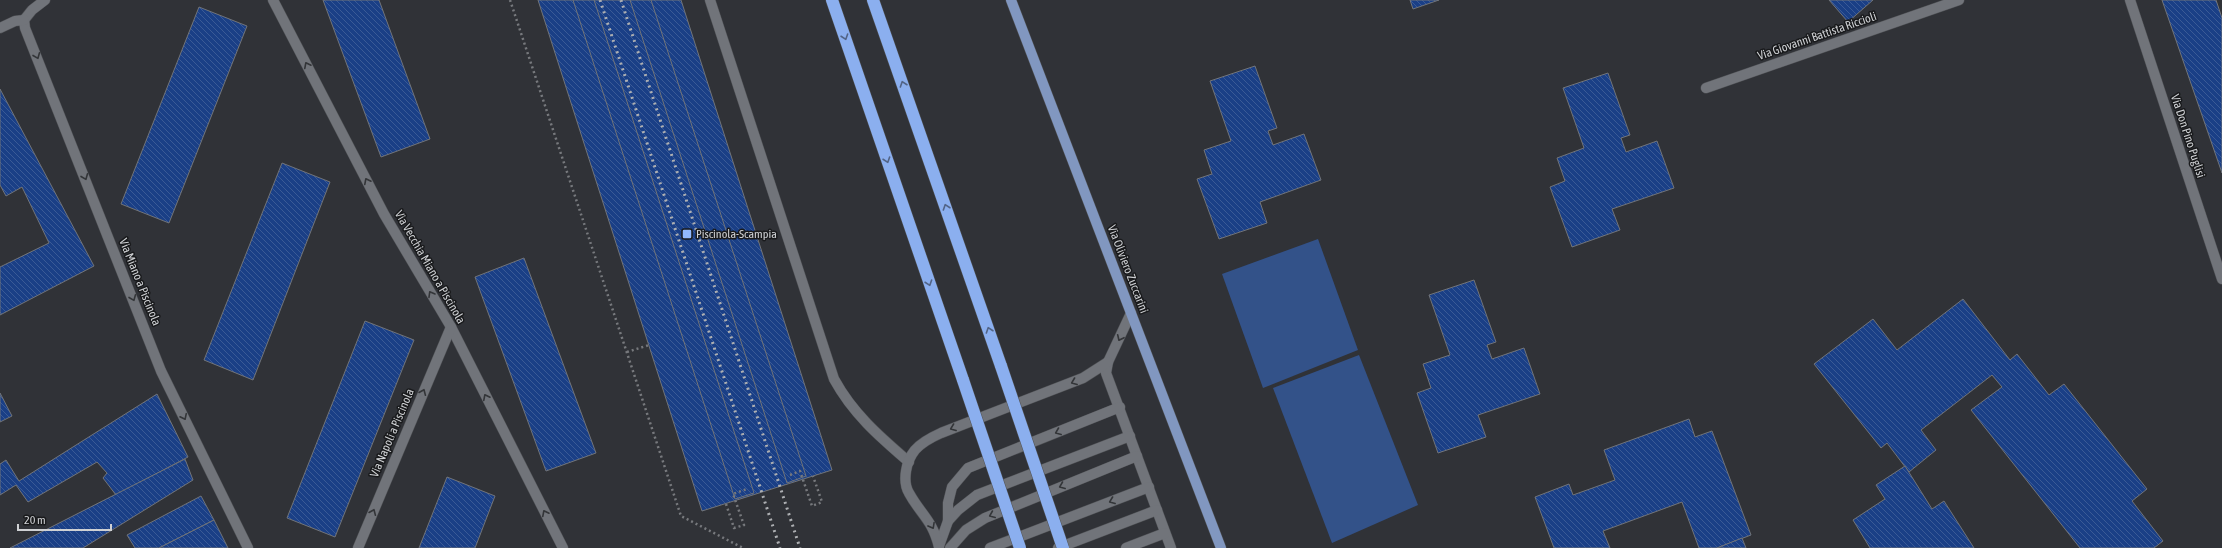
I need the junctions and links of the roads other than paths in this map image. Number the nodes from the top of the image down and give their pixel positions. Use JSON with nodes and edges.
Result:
{"nodes":[{"id":1,"x":45,"y":0,"type":"edge"},
{"id":2,"x":273,"y":0,"type":"edge"},
{"id":3,"x":710,"y":0,"type":"edge"},
{"id":4,"x":832,"y":0,"type":"edge"},
{"id":5,"x":873,"y":0,"type":"edge"},
{"id":6,"x":1011,"y":0,"type":"edge"},
{"id":7,"x":1959,"y":0,"type":"edge"},
{"id":8,"x":2130,"y":0,"type":"edge"},
{"id":9,"x":24,"y":20,"type":"junction"},
{"id":10,"x":0,"y":28,"type":"edge"},
{"id":11,"x":1706,"y":88,"type":"dead end"},
{"id":12,"x":2222,"y":279,"type":"edge"},
{"id":13,"x":1131,"y":313,"type":"junction"},
{"id":14,"x":451,"y":328,"type":"junction"},
{"id":15,"x":1108,"y":362,"type":"junction"},
{"id":16,"x":1120,"y":407,"type":"junction"},
{"id":17,"x":1130,"y":436,"type":"junction"},
{"id":18,"x":1138,"y":456,"type":"junction"},
{"id":19,"x":909,"y":462,"type":"junction"},
{"id":20,"x":1148,"y":487,"type":"junction"},
{"id":21,"x":1157,"y":510,"type":"junction"},
{"id":22,"x":948,"y":521,"type":"junction"},
{"id":23,"x":1165,"y":533,"type":"junction"},
{"id":24,"x":939,"y":547,"type":"edge"},
{"id":25,"x":248,"y":548,"type":"edge"},
{"id":26,"x":358,"y":548,"type":"edge"},
{"id":27,"x":563,"y":548,"type":"edge"},
{"id":28,"x":950,"y":548,"type":"edge"},
{"id":29,"x":990,"y":548,"type":"edge"},
{"id":30,"x":1020,"y":548,"type":"edge"},
{"id":31,"x":1058,"y":548,"type":"edge"},
{"id":32,"x":1063,"y":548,"type":"edge"},
{"id":33,"x":1126,"y":548,"type":"edge"},
{"id":34,"x":1171,"y":548,"type":"edge"},
{"id":35,"x":1222,"y":548,"type":"edge"}],
"edges":[{"from":1,"to":9,"type":"street"},
{"from":14,"to":2,"type":"street","name":"Via Vecchia Miano a Piscinola","one_way":true},
{"from":3,"to":19,"type":"street"},
{"from":4,"to":30,"type":"highway","one_way":true,"bridge":true},
{"from":32,"to":5,"type":"highway","one_way":true,"bridge":true},
{"from":6,"to":13,"type":"main road","name":"Via Oliviero Zuccarini"},
{"from":7,"to":11,"type":"street","name":"Via Giovanni Battista Riccioli"},
{"from":8,"to":12,"type":"street","name":"Via Don Pino Puglisi"},
{"from":9,"to":10,"type":"street"},
{"from":9,"to":25,"type":"street","name":"Via Miano a Piscinola","one_way":true},
{"from":13,"to":15,"type":"street","one_way":true},
{"from":13,"to":35,"type":"main road","name":"Via Oliviero Zuccarini"},
{"from":26,"to":14,"type":"street","name":"Via Napoli a Piscinola","one_way":true},
{"from":27,"to":14,"type":"street","name":"Via Vecchia Miano a Piscinola","one_way":true},
{"from":15,"to":16,"type":"street"},
{"from":15,"to":19,"type":"street","one_way":true},
{"from":16,"to":17,"type":"street"},
{"from":16,"to":22,"type":"street","one_way":true},
{"from":17,"to":18,"type":"street"},
{"from":17,"to":22,"type":"street"},
{"from":18,"to":20,"type":"street"},
{"from":18,"to":28,"type":"street","one_way":true},
{"from":19,"to":24,"type":"street","one_way":true},
{"from":20,"to":21,"type":"street"},
{"from":20,"to":29,"type":"street","one_way":true},
{"from":21,"to":23,"type":"street"},
{"from":21,"to":31,"type":"street"},
{"from":22,"to":24,"type":"street"},
{"from":23,"to":33,"type":"street"},
{"from":23,"to":34,"type":"street"}]}
